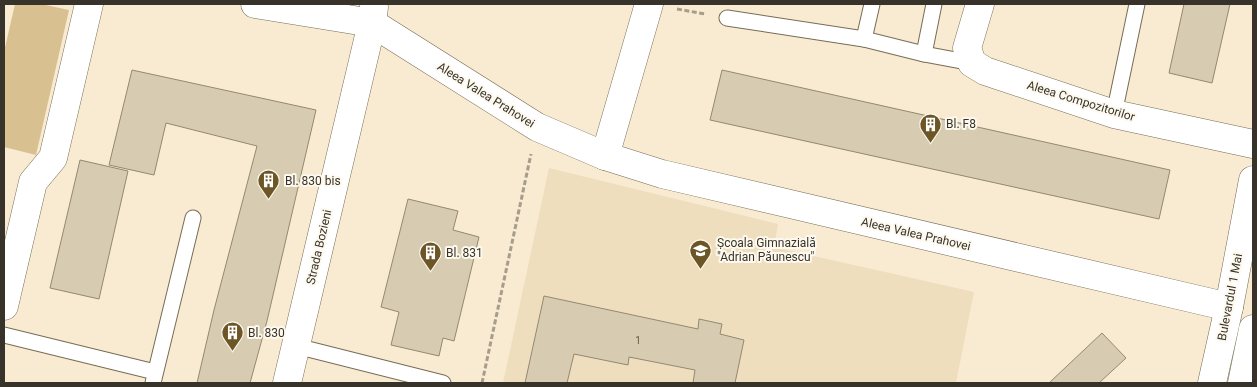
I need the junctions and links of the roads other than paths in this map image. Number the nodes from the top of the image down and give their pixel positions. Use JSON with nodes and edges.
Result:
{"nodes":[{"id":1,"x":89,"y":4,"type":"edge"},
{"id":2,"x":255,"y":4,"type":"edge"},
{"id":3,"x":649,"y":4,"type":"edge"},
{"id":4,"x":872,"y":4,"type":"edge"},
{"id":5,"x":934,"y":4,"type":"edge"},
{"id":6,"x":980,"y":4,"type":"edge"},
{"id":7,"x":1137,"y":4,"type":"edge"},
{"id":8,"x":373,"y":13,"type":"edge"},
{"id":9,"x":727,"y":18,"type":"road end"},
{"id":10,"x":864,"y":39,"type":"junction"},
{"id":11,"x":924,"y":54,"type":"junction"},
{"id":12,"x":972,"y":63,"type":"junction"},
{"id":13,"x":1114,"y":114,"type":"junction"},
{"id":14,"x":1253,"y":144,"type":"edge"},
{"id":15,"x":605,"y":156,"type":"junction"},
{"id":16,"x":1253,"y":180,"type":"edge"},
{"id":17,"x":193,"y":218,"type":"dead end"},
{"id":18,"x":4,"y":306,"type":"edge"},
{"id":19,"x":1229,"y":307,"type":"junction"},
{"id":20,"x":1253,"y":329,"type":"edge"},
{"id":21,"x":4,"y":335,"type":"edge"},
{"id":22,"x":296,"y":346,"type":"junction"},
{"id":23,"x":154,"y":378,"type":"edge"},
{"id":24,"x":287,"y":383,"type":"edge"},
{"id":25,"x":443,"y":383,"type":"edge"},
{"id":26,"x":1212,"y":383,"type":"edge"},
{"id":27,"x":1242,"y":383,"type":"edge"}],
"edges":[{"from":1,"to":18,"type":"street"},
{"from":2,"to":8,"type":"street","name":"Aleea Valea Prahovei"},
{"from":3,"to":15,"type":"street"},
{"from":4,"to":10,"type":"lane"},
{"from":5,"to":11,"type":"lane"},
{"from":6,"to":12,"type":"street"},
{"from":7,"to":13,"type":"lane"},
{"from":8,"to":15,"type":"street","name":"Aleea Valea Prahovei"},
{"from":8,"to":22,"type":"street","name":"Strada Bozieni"},
{"from":9,"to":10,"type":"lane"},
{"from":10,"to":11,"type":"lane"},
{"from":11,"to":12,"type":"lane"},
{"from":12,"to":13,"type":"street","name":"Aleea Compozitorilor"},
{"from":13,"to":14,"type":"street","name":"Aleea Compozitorilor"},
{"from":15,"to":19,"type":"street","name":"Aleea Valea Prahovei"},
{"from":16,"to":19,"type":"street","name":"Bulevardul 1 Mai"},
{"from":17,"to":23,"type":"lane"},
{"from":19,"to":26,"type":"street","name":"Bulevardul 1 Mai"},
{"from":20,"to":27,"type":"street"},
{"from":21,"to":23,"type":"lane"},
{"from":22,"to":24,"type":"street","name":"Strada Bozieni"},
{"from":22,"to":25,"type":"lane"}]}
